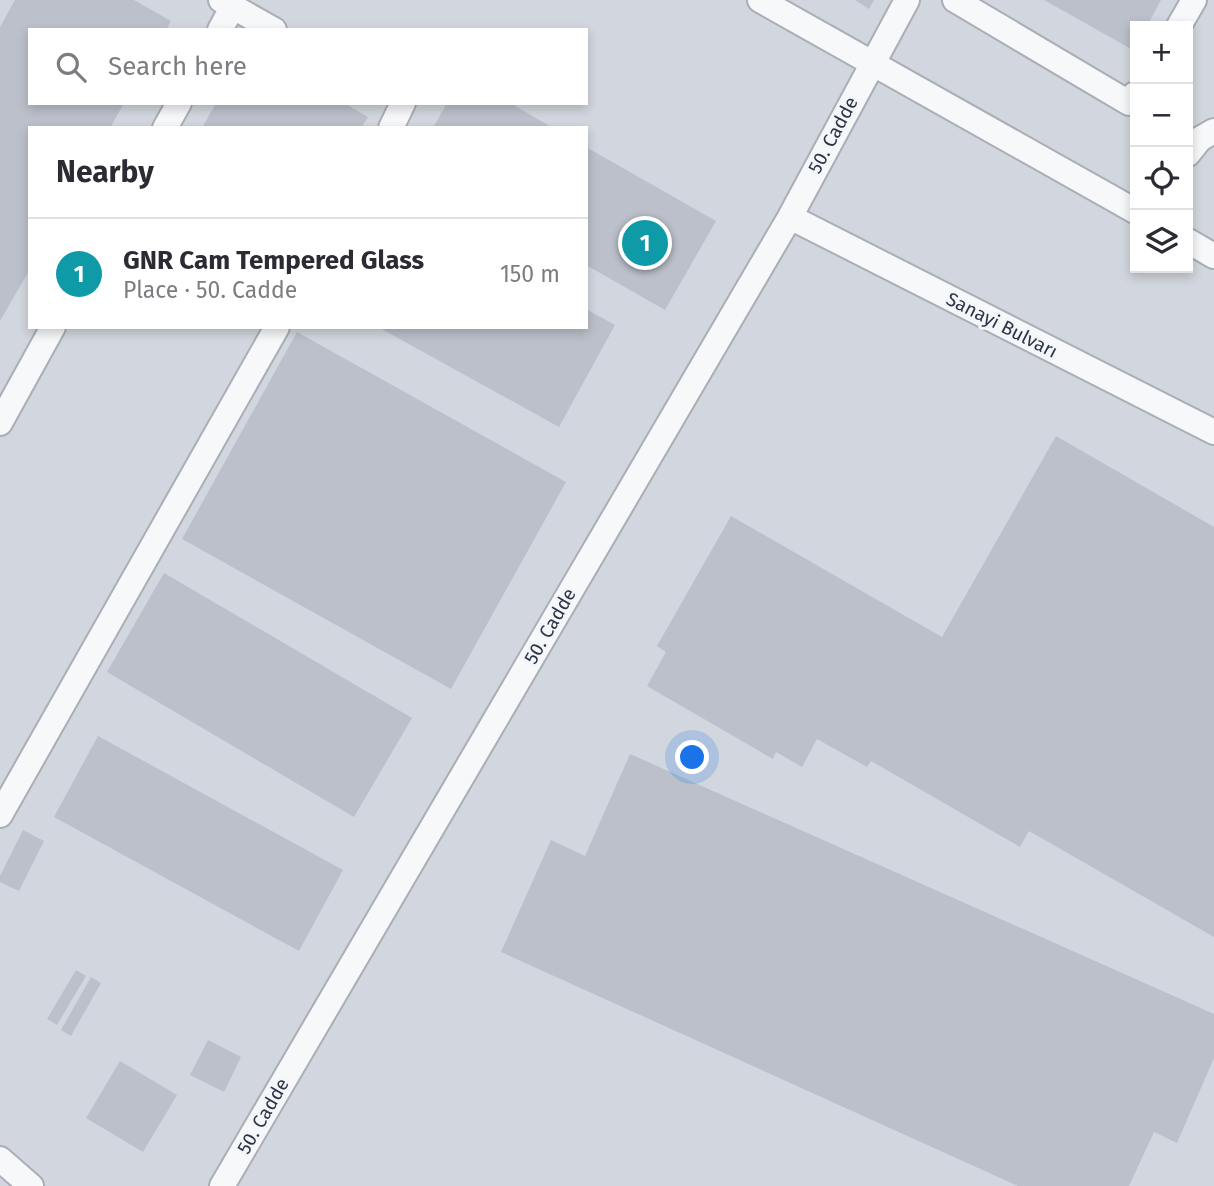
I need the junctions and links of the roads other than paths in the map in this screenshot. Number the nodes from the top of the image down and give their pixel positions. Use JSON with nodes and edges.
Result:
{"nodes":[{"id":1,"x":760,"y":0,"type":"edge"},
{"id":2,"x":907,"y":0,"type":"edge"},
{"id":3,"x":955,"y":0,"type":"edge"},
{"id":4,"x":1194,"y":0,"type":"edge"},
{"id":5,"x":227,"y":3,"type":"edge"},
{"id":6,"x":1182,"y":21,"type":"edge"},
{"id":7,"x":221,"y":28,"type":"edge"},
{"id":8,"x":271,"y":28,"type":"edge"},
{"id":9,"x":872,"y":64,"type":"junction"},
{"id":10,"x":1130,"y":102,"type":"edge"},
{"id":11,"x":178,"y":105,"type":"edge"},
{"id":12,"x":402,"y":105,"type":"edge"},
{"id":13,"x":166,"y":126,"type":"edge"},
{"id":14,"x":392,"y":126,"type":"edge"},
{"id":15,"x":1214,"y":131,"type":"edge"},
{"id":16,"x":1193,"y":148,"type":"edge"},
{"id":17,"x":1133,"y":210,"type":"edge"},
{"id":18,"x":790,"y":217,"type":"junction"},
{"id":19,"x":1193,"y":244,"type":"edge"},
{"id":20,"x":1214,"y":256,"type":"edge"},
{"id":21,"x":53,"y":329,"type":"edge"},
{"id":22,"x":276,"y":329,"type":"edge"},
{"id":23,"x":0,"y":423,"type":"edge"},
{"id":24,"x":1214,"y":432,"type":"edge"},
{"id":25,"x":0,"y":815,"type":"edge"},
{"id":26,"x":0,"y":1159,"type":"edge"},
{"id":27,"x":31,"y":1186,"type":"edge"},
{"id":28,"x":222,"y":1186,"type":"edge"}],
"edges":[{"from":1,"to":9,"type":"street"},
{"from":2,"to":9,"type":"street","name":"50. Cadde"},
{"from":3,"to":10,"type":"street"},
{"from":4,"to":6,"type":"street"},
{"from":5,"to":7,"type":"street"},
{"from":5,"to":8,"type":"street"},
{"from":9,"to":17,"type":"street"},
{"from":9,"to":18,"type":"street","name":"50. Cadde"},
{"from":11,"to":13,"type":"street"},
{"from":12,"to":14,"type":"street"},
{"from":15,"to":16,"type":"street"},
{"from":18,"to":24,"type":"street","name":"Sanayi Bulvarı"},
{"from":18,"to":28,"type":"street","name":"50. Cadde"},
{"from":19,"to":20,"type":"street"},
{"from":21,"to":23,"type":"street"},
{"from":22,"to":25,"type":"street"},
{"from":26,"to":27,"type":"street"}]}
